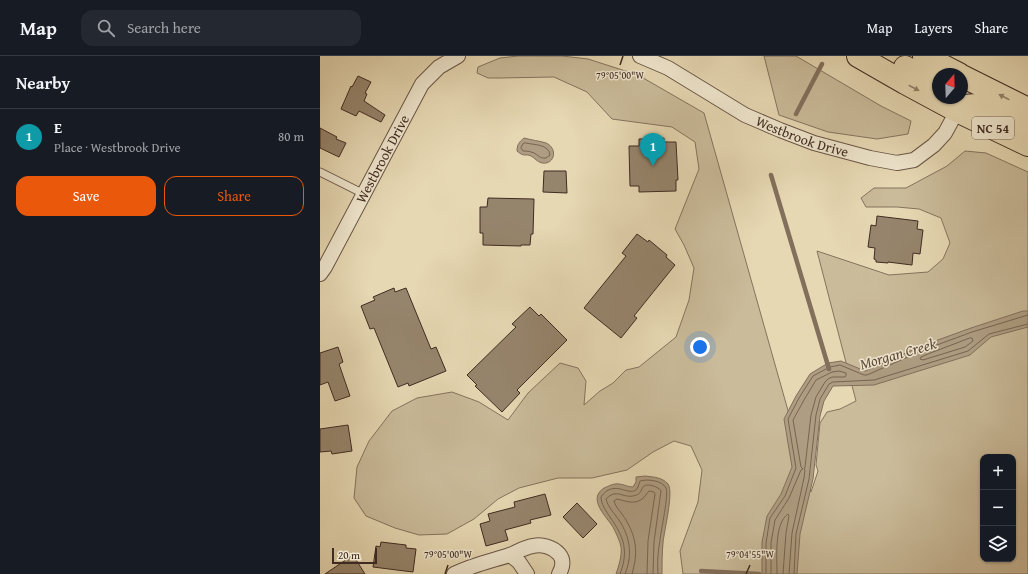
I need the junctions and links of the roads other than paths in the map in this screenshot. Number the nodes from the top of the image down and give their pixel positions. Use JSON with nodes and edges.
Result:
{"nodes":[{"id":1,"x":640,"y":56,"type":"edge"},
{"id":2,"x":924,"y":56,"type":"edge"},
{"id":3,"x":452,"y":57,"type":"edge"},
{"id":4,"x":863,"y":59,"type":"edge"},
{"id":5,"x":947,"y":68,"type":"edge"},
{"id":6,"x":932,"y":79,"type":"edge"},
{"id":7,"x":932,"y":81,"type":"edge"},
{"id":8,"x":968,"y":92,"type":"edge"},
{"id":9,"x":968,"y":94,"type":"edge"},
{"id":10,"x":959,"y":104,"type":"edge"},
{"id":11,"x":962,"y":104,"type":"edge"},
{"id":12,"x":1028,"y":109,"type":"edge"},
{"id":13,"x":1028,"y":123,"type":"edge"},
{"id":14,"x":1028,"y":145,"type":"edge"},
{"id":15,"x":320,"y":172,"type":"edge"},
{"id":16,"x":364,"y":194,"type":"junction"},
{"id":17,"x":320,"y":274,"type":"edge"},
{"id":18,"x":510,"y":555,"type":"junction"},
{"id":19,"x":454,"y":574,"type":"edge"},
{"id":20,"x":527,"y":574,"type":"edge"},
{"id":21,"x":559,"y":574,"type":"edge"}],
"edges":[{"from":1,"to":10,"type":"street","name":"Westbrook Drive"},
{"from":2,"to":5,"type":"highway"},
{"from":3,"to":16,"type":"street","name":"Westbrook Drive"},
{"from":4,"to":6,"type":"highway"},
{"from":4,"to":7,"type":"highway","number":"NC 54","one_way":true},
{"from":12,"to":8,"type":"highway","number":"NC 54","one_way":true},
{"from":9,"to":14,"type":"highway","number":"NC 54"},
{"from":11,"to":13,"type":"highway"},
{"from":15,"to":16,"type":"lane"},
{"from":16,"to":17,"type":"street","name":"Westbrook Drive"},
{"from":18,"to":19,"type":"street"},
{"from":18,"to":20,"type":"street"},
{"from":18,"to":21,"type":"street"}]}
